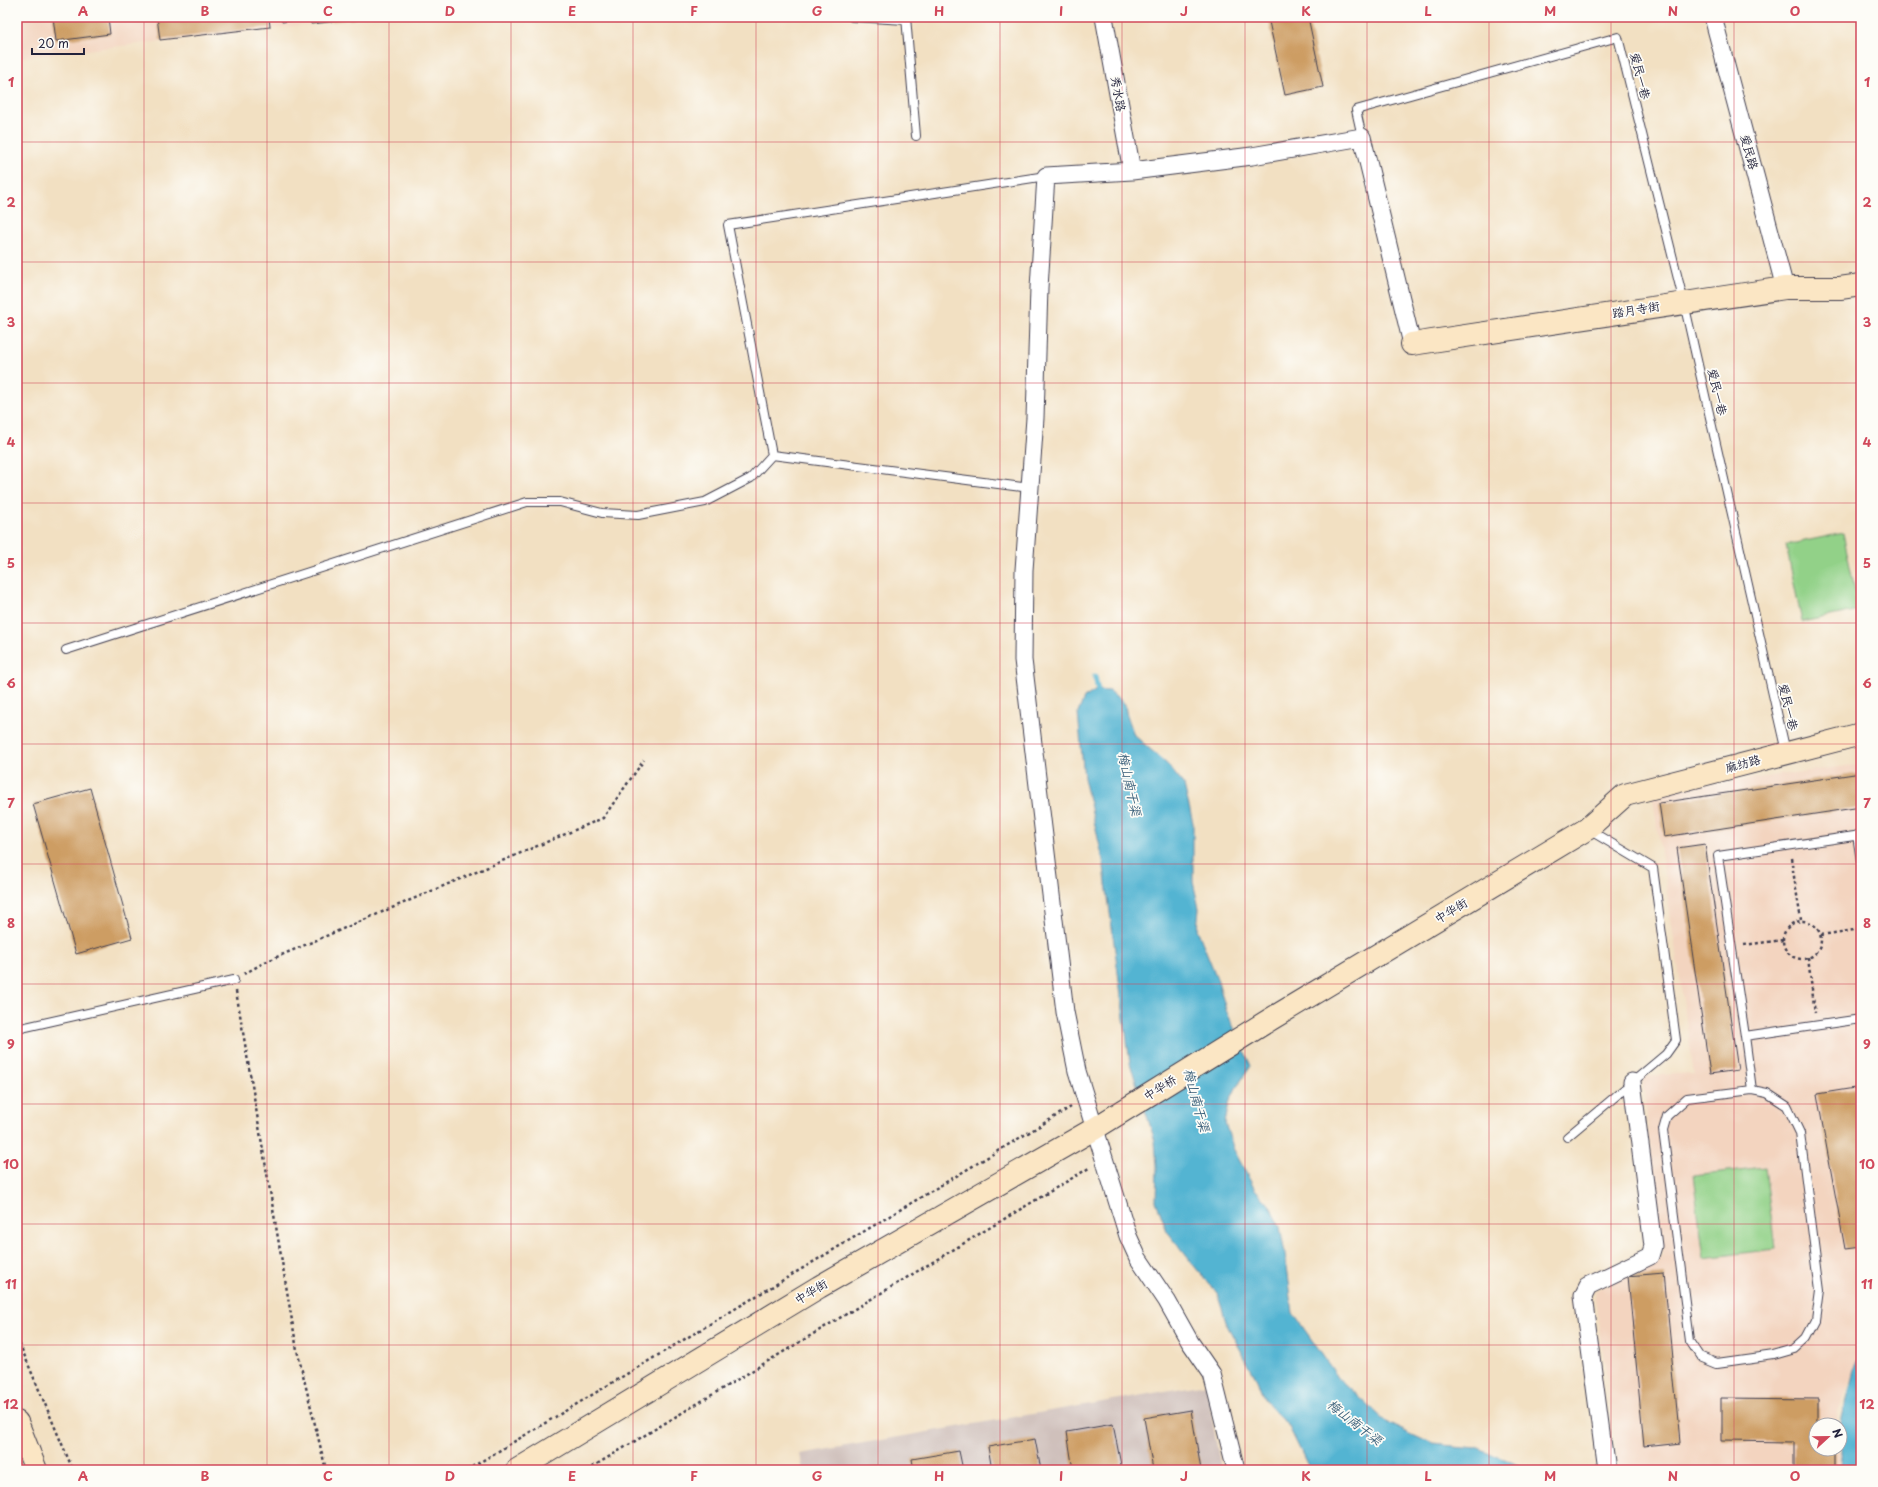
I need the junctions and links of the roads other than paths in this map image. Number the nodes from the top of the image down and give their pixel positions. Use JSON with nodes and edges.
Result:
{"nodes":[{"id":1,"x":852,"y":17,"type":"edge"},
{"id":2,"x":1104,"y":17,"type":"edge"},
{"id":3,"x":1713,"y":17,"type":"edge"},
{"id":4,"x":906,"y":18,"type":"edge"},
{"id":5,"x":916,"y":136,"type":"dead end"},
{"id":6,"x":1362,"y":137,"type":"junction"},
{"id":7,"x":1132,"y":171,"type":"junction"},
{"id":8,"x":1046,"y":176,"type":"junction"},
{"id":9,"x":1861,"y":285,"type":"edge"},
{"id":10,"x":1784,"y":288,"type":"junction"},
{"id":11,"x":1684,"y":303,"type":"junction"},
{"id":12,"x":1412,"y":344,"type":"joint"},
{"id":13,"x":772,"y":455,"type":"junction"},
{"id":14,"x":1030,"y":488,"type":"junction"},
{"id":15,"x":66,"y":650,"type":"dead end"},
{"id":16,"x":1861,"y":734,"type":"edge"},
{"id":17,"x":1786,"y":752,"type":"junction"},
{"id":18,"x":1625,"y":795,"type":"joint"},
{"id":19,"x":1587,"y":829,"type":"junction"},
{"id":20,"x":1859,"y":835,"type":"edge"},
{"id":21,"x":1861,"y":861,"type":"edge"},
{"id":22,"x":234,"y":980,"type":"road end"},
{"id":23,"x":1271,"y":1019,"type":"joint"},
{"id":24,"x":1861,"y":1019,"type":"edge"},
{"id":25,"x":17,"y":1029,"type":"edge"},
{"id":26,"x":1745,"y":1036,"type":"junction"},
{"id":27,"x":1632,"y":1082,"type":"junction"},
{"id":28,"x":1752,"y":1090,"type":"junction"},
{"id":29,"x":1102,"y":1124,"type":"junction"},
{"id":30,"x":1566,"y":1136,"type":"dead end"},
{"id":31,"x":17,"y":1422,"type":"edge"},
{"id":32,"x":36,"y":1470,"type":"edge"},
{"id":33,"x":517,"y":1470,"type":"edge"},
{"id":34,"x":1236,"y":1470,"type":"edge"},
{"id":35,"x":1606,"y":1470,"type":"edge"}],
"edges":[{"from":1,"to":4,"type":"lane"},
{"from":2,"to":7,"type":"street","name":"秀水路"},
{"from":3,"to":10,"type":"street","name":"爱民路"},
{"from":4,"to":5,"type":"lane"},
{"from":6,"to":7,"type":"street"},
{"from":6,"to":11,"type":"lane","name":"爱民一巷"},
{"from":6,"to":12,"type":"street"},
{"from":7,"to":8,"type":"street"},
{"from":8,"to":13,"type":"lane"},
{"from":8,"to":14,"type":"street"},
{"from":9,"to":10,"type":"main road","name":"踏月寺街"},
{"from":10,"to":11,"type":"main road","name":"踏月寺街"},
{"from":11,"to":12,"type":"main road","name":"踏月寺街"},
{"from":11,"to":17,"type":"lane","name":"爱民一巷"},
{"from":13,"to":14,"type":"lane"},
{"from":13,"to":15,"type":"lane"},
{"from":14,"to":29,"type":"street"},
{"from":16,"to":17,"type":"main road","name":"麻纺路"},
{"from":17,"to":18,"type":"main road","name":"麻纺路"},
{"from":18,"to":19,"type":"main road","name":"中华街"},
{"from":19,"to":23,"type":"main road","name":"中华街"},
{"from":19,"to":27,"type":"lane"},
{"from":20,"to":21,"type":"lane"},
{"from":20,"to":26,"type":"lane"},
{"from":22,"to":25,"type":"lane"},
{"from":23,"to":29,"type":"main road","name":"中华桥"},
{"from":24,"to":26,"type":"lane"},
{"from":26,"to":28,"type":"lane"},
{"from":27,"to":30,"type":"lane"},
{"from":27,"to":35,"type":"street"},
{"from":28,"to":28,"type":"lane"},
{"from":29,"to":33,"type":"main road","name":"中华街"},
{"from":29,"to":34,"type":"street"},
{"from":31,"to":32,"type":"main road"}]}
